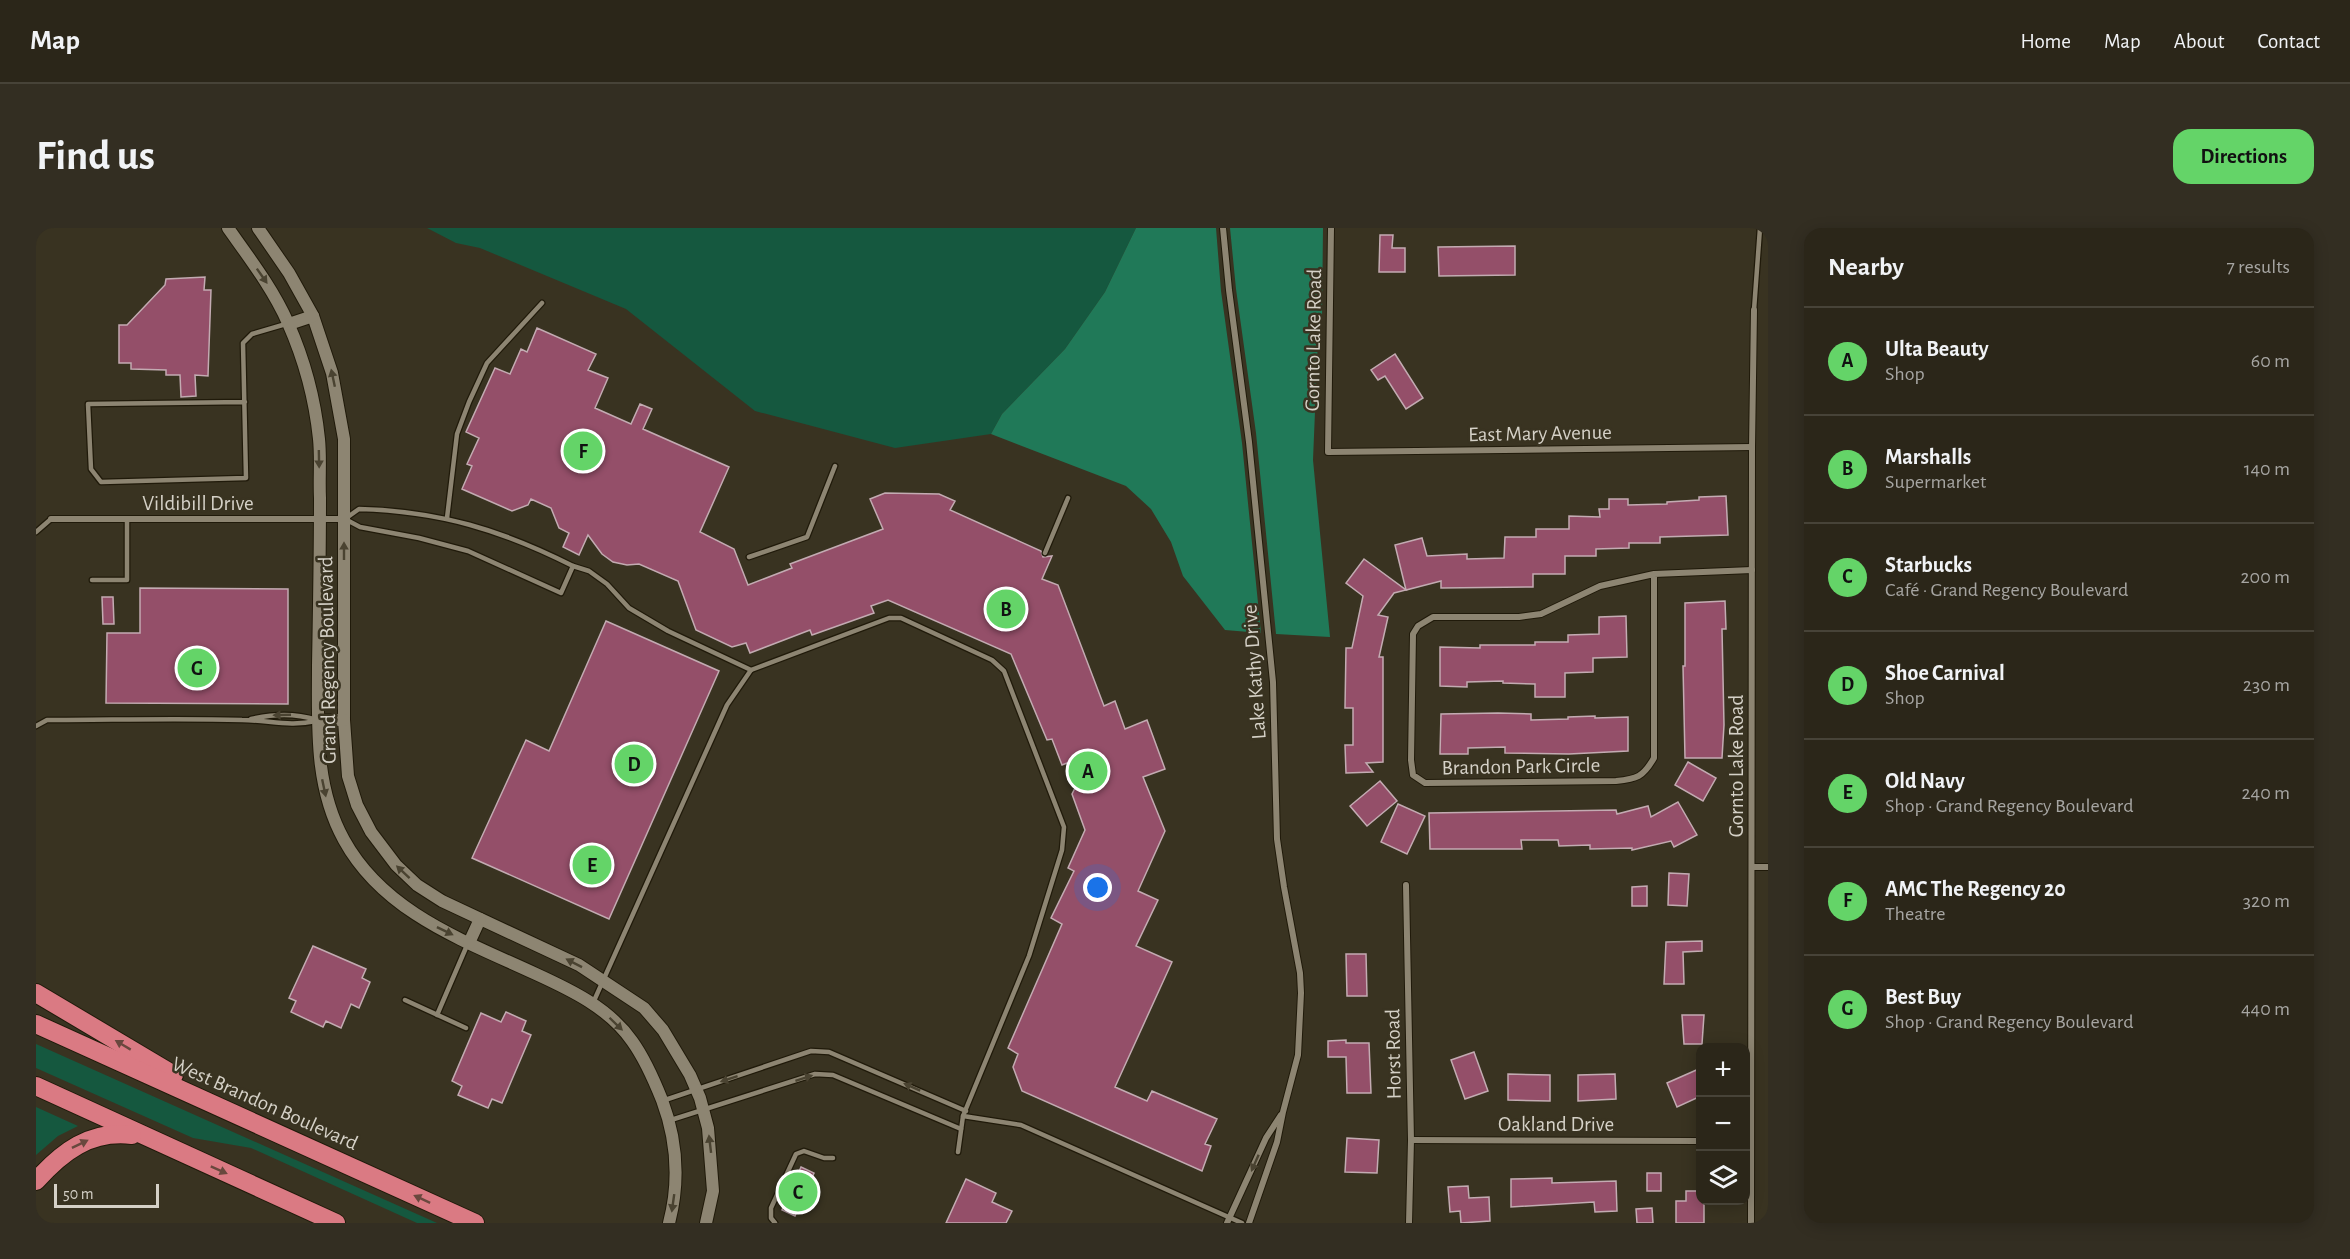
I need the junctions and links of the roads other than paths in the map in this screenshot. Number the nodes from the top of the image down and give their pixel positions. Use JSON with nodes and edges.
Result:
{"nodes":[{"id":1,"x":228,"y":228,"type":"edge"},
{"id":2,"x":258,"y":228,"type":"edge"},
{"id":3,"x":1223,"y":228,"type":"edge"},
{"id":4,"x":1330,"y":228,"type":"edge"},
{"id":5,"x":1760,"y":228,"type":"edge"},
{"id":6,"x":542,"y":303,"type":"dead end"},
{"id":7,"x":1754,"y":310,"type":"joint"},
{"id":8,"x":313,"y":316,"type":"junction"},
{"id":9,"x":289,"y":324,"type":"junction"},
{"id":10,"x":244,"y":402,"type":"junction"},
{"id":11,"x":1752,"y":447,"type":"junction"},
{"id":12,"x":1328,"y":452,"type":"joint"},
{"id":13,"x":835,"y":466,"type":"dead end"},
{"id":14,"x":1068,"y":498,"type":"dead end"},
{"id":15,"x":447,"y":518,"type":"junction"},
{"id":16,"x":51,"y":519,"type":"joint"},
{"id":17,"x":128,"y":519,"type":"junction"},
{"id":18,"x":320,"y":519,"type":"junction"},
{"id":19,"x":345,"y":519,"type":"junction"},
{"id":20,"x":36,"y":532,"type":"edge"},
{"id":21,"x":1045,"y":553,"type":"dead end"},
{"id":22,"x":749,"y":557,"type":"dead end"},
{"id":23,"x":573,"y":566,"type":"junction"},
{"id":24,"x":1752,"y":570,"type":"junction"},
{"id":25,"x":1654,"y":574,"type":"junction"},
{"id":26,"x":92,"y":580,"type":"dead end"},
{"id":27,"x":751,"y":670,"type":"junction"},
{"id":28,"x":246,"y":720,"type":"junction"},
{"id":29,"x":318,"y":720,"type":"junction"},
{"id":30,"x":344,"y":720,"type":"junction"},
{"id":31,"x":36,"y":726,"type":"edge"},
{"id":32,"x":1752,"y":867,"type":"junction"},
{"id":33,"x":1768,"y":867,"type":"edge"},
{"id":34,"x":1406,"y":885,"type":"dead end"},
{"id":35,"x":480,"y":919,"type":"junction"},
{"id":36,"x":469,"y":943,"type":"junction"},
{"id":37,"x":603,"y":981,"type":"junction"},
{"id":38,"x":36,"y":993,"type":"edge"},
{"id":39,"x":405,"y":1000,"type":"dead end"},
{"id":40,"x":593,"y":1004,"type":"junction"},
{"id":41,"x":436,"y":1015,"type":"junction"},
{"id":42,"x":36,"y":1024,"type":"edge"},
{"id":43,"x":466,"y":1028,"type":"dead end"},
{"id":44,"x":36,"y":1086,"type":"edge"},
{"id":45,"x":696,"y":1090,"type":"junction"},
{"id":46,"x":1749,"y":1097,"type":"edge"},
{"id":47,"x":662,"y":1101,"type":"junction"},
{"id":48,"x":703,"y":1110,"type":"junction"},
{"id":49,"x":1282,"y":1112,"type":"junction"},
{"id":50,"x":964,"y":1114,"type":"junction"},
{"id":51,"x":245,"y":1118,"type":"junction"},
{"id":52,"x":668,"y":1121,"type":"junction"},
{"id":53,"x":961,"y":1129,"type":"junction"},
{"id":54,"x":145,"y":1137,"type":"junction"},
{"id":55,"x":1411,"y":1140,"type":"junction"},
{"id":56,"x":1696,"y":1141,"type":"edge"},
{"id":57,"x":1748,"y":1151,"type":"edge"},
{"id":58,"x":958,"y":1152,"type":"dead end"},
{"id":59,"x":833,"y":1158,"type":"dead end"},
{"id":60,"x":36,"y":1181,"type":"edge"},
{"id":61,"x":1229,"y":1220,"type":"edge"},
{"id":62,"x":336,"y":1223,"type":"edge"},
{"id":63,"x":475,"y":1223,"type":"edge"},
{"id":64,"x":669,"y":1223,"type":"edge"},
{"id":65,"x":706,"y":1223,"type":"edge"},
{"id":66,"x":775,"y":1223,"type":"edge"},
{"id":67,"x":1242,"y":1223,"type":"edge"},
{"id":68,"x":1249,"y":1223,"type":"edge"},
{"id":69,"x":1408,"y":1223,"type":"edge"},
{"id":70,"x":1751,"y":1223,"type":"edge"}],
"edges":[{"from":1,"to":9,"type":"street","name":"Grand Regency Boulevard","one_way":true},
{"from":2,"to":8,"type":"street","name":"Grand Regency Boulevard"},
{"from":3,"to":49,"type":"street","name":"Lake Kathy Drive"},
{"from":4,"to":12,"type":"street","name":"Gornto Lake Road"},
{"from":5,"to":7,"type":"lane"},
{"from":6,"to":15,"type":"lane"},
{"from":7,"to":11,"type":"street","name":"Gornto Lake Road"},
{"from":8,"to":9,"type":"street"},
{"from":19,"to":8,"type":"street","name":"Grand Regency Boulevard","one_way":true},
{"from":9,"to":10,"type":"lane"},
{"from":9,"to":18,"type":"street","name":"Grand Regency Boulevard","one_way":true},
{"from":10,"to":10,"type":"lane"},
{"from":11,"to":12,"type":"street","name":"East Mary Avenue"},
{"from":11,"to":24,"type":"street","name":"Gornto Lake Road"},
{"from":13,"to":22,"type":"lane"},
{"from":14,"to":21,"type":"lane"},
{"from":15,"to":19,"type":"lane"},
{"from":15,"to":23,"type":"lane"},
{"from":16,"to":17,"type":"street","name":"Vildibill Drive"},
{"from":16,"to":20,"type":"lane"},
{"from":17,"to":18,"type":"street","name":"Vildibill Drive"},
{"from":17,"to":26,"type":"lane"},
{"from":18,"to":19,"type":"street","name":"Vildibill Drive"},
{"from":18,"to":29,"type":"street","name":"Grand Regency Boulevard"},
{"from":19,"to":23,"type":"lane"},
{"from":30,"to":19,"type":"street","name":"Grand Regency Boulevard","one_way":true},
{"from":23,"to":27,"type":"lane"},
{"from":24,"to":25,"type":"street","name":"Brandon Park Circle"},
{"from":24,"to":32,"type":"street","name":"Gornto Lake Road"},
{"from":25,"to":25,"type":"street","name":"Brandon Park Circle"},
{"from":27,"to":37,"type":"lane"},
{"from":27,"to":50,"type":"lane"},
{"from":29,"to":28,"type":"lane","one_way":true},
{"from":28,"to":29,"type":"lane"},
{"from":28,"to":31,"type":"lane"},
{"from":29,"to":30,"type":"street"},
{"from":29,"to":36,"type":"street","name":"Grand Regency Boulevard","one_way":true},
{"from":35,"to":30,"type":"street","name":"Grand Regency Boulevard","one_way":true},
{"from":32,"to":33,"type":"street"},
{"from":32,"to":46,"type":"street","name":"Gornto Lake Road"},
{"from":34,"to":55,"type":"street","name":"Horst Road"},
{"from":35,"to":36,"type":"street"},
{"from":37,"to":35,"type":"street","name":"Grand Regency Boulevard","one_way":true},
{"from":36,"to":40,"type":"street","name":"Grand Regency Boulevard"},
{"from":36,"to":41,"type":"lane"},
{"from":37,"to":40,"type":"lane"},
{"from":37,"to":45,"type":"street","name":"Grand Regency Boulevard"},
{"from":51,"to":38,"type":"highway","one_way":true},
{"from":39,"to":41,"type":"lane"},
{"from":40,"to":47,"type":"street","name":"Grand Regency Boulevard","one_way":true},
{"from":41,"to":43,"type":"lane"},
{"from":42,"to":51,"type":"highway","name":"West Brandon Boulevard"},
{"from":44,"to":54,"type":"highway"},
{"from":45,"to":47,"type":"lane"},
{"from":45,"to":48,"type":"street","name":"Grand Regency Boulevard"},
{"from":50,"to":45,"type":"lane","one_way":true},
{"from":47,"to":52,"type":"street","name":"Grand Regency Boulevard"},
{"from":48,"to":52,"type":"lane"},
{"from":48,"to":53,"type":"lane","one_way":true},
{"from":65,"to":48,"type":"street","name":"Grand Regency Boulevard","one_way":true},
{"from":49,"to":61,"type":"street","name":"Lake Kathy Drive","one_way":true},
{"from":49,"to":68,"type":"street","name":"Lake Kathy Drive"},
{"from":50,"to":53,"type":"lane"},
{"from":50,"to":61,"type":"lane"},
{"from":63,"to":51,"type":"highway","name":"West Brandon Boulevard","one_way":true},
{"from":52,"to":64,"type":"street","name":"Grand Regency Boulevard","one_way":true},
{"from":53,"to":58,"type":"lane"},
{"from":60,"to":54,"type":"highway","one_way":true},
{"from":54,"to":62,"type":"highway","one_way":true},
{"from":55,"to":56,"type":"street","name":"Oakland Drive"},
{"from":55,"to":69,"type":"street","name":"Horst Road"},
{"from":57,"to":70,"type":"street","name":"Gornto Lake Road"},
{"from":59,"to":66,"type":"lane"},
{"from":61,"to":67,"type":"lane"}]}
